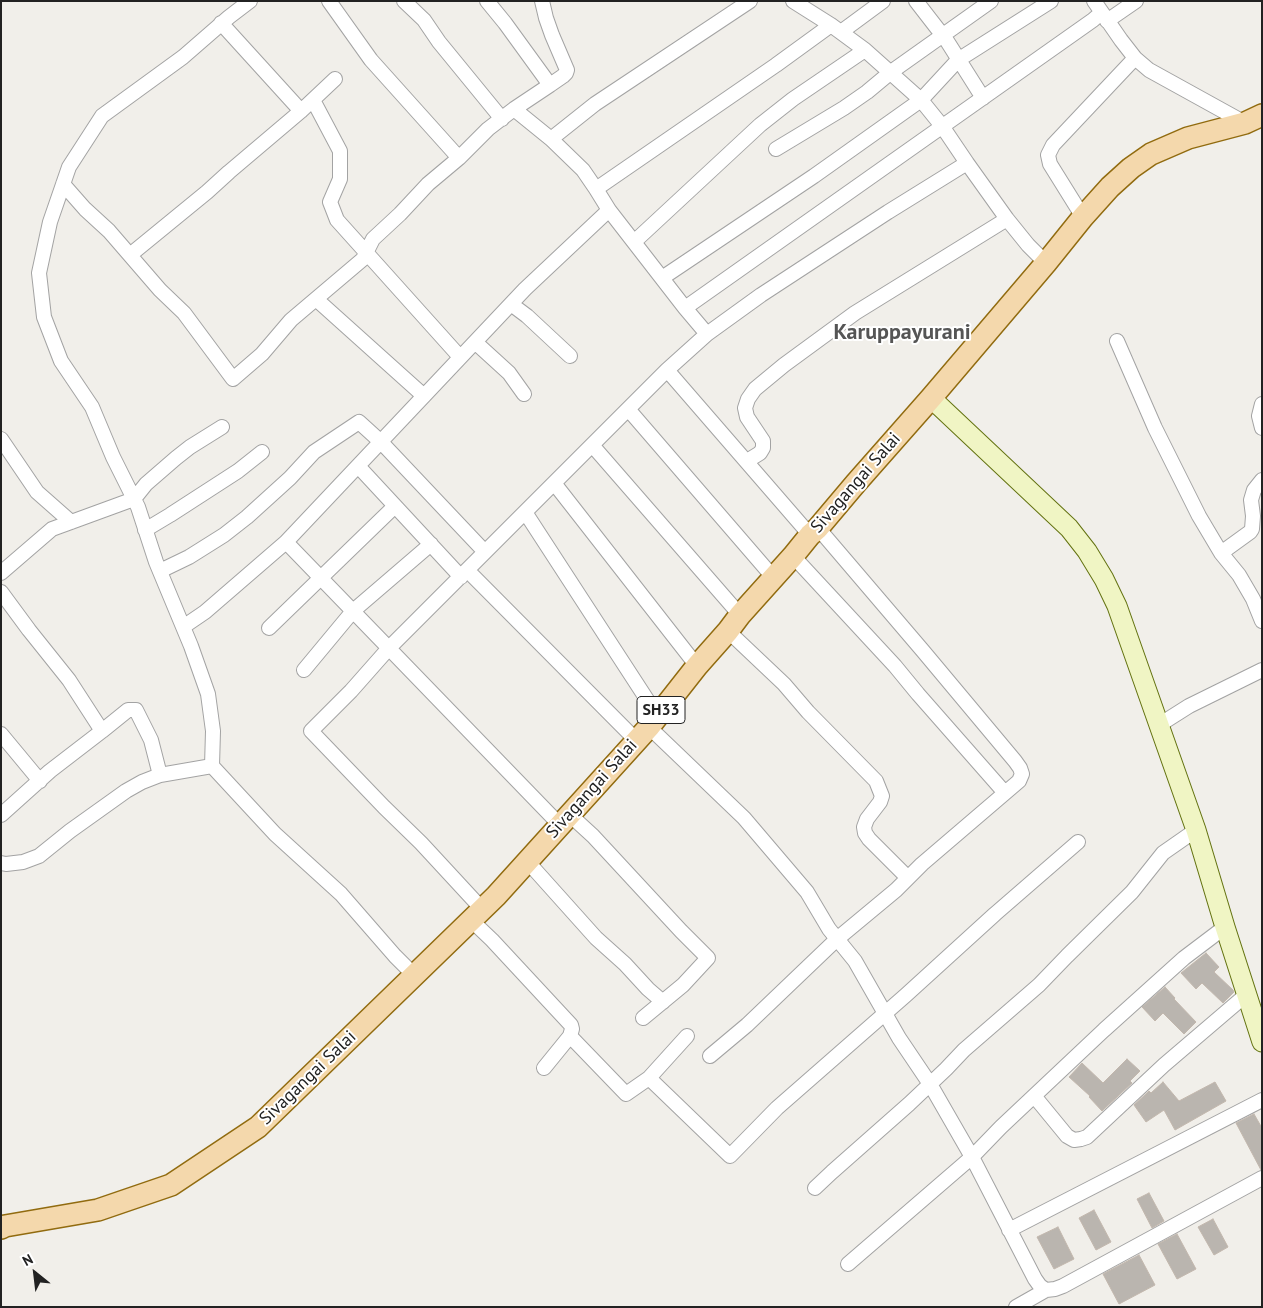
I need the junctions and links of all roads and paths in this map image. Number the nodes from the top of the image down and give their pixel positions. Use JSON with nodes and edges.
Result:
{"nodes":[{"id":1,"x":250,"y":1,"type":"edge"},
{"id":2,"x":329,"y":1,"type":"edge"},
{"id":3,"x":404,"y":1,"type":"edge"},
{"id":4,"x":487,"y":1,"type":"edge"},
{"id":5,"x":542,"y":1,"type":"edge"},
{"id":6,"x":750,"y":1,"type":"edge"},
{"id":7,"x":793,"y":1,"type":"edge"},
{"id":8,"x":883,"y":1,"type":"edge"},
{"id":9,"x":916,"y":1,"type":"edge"},
{"id":10,"x":991,"y":1,"type":"edge"},
{"id":11,"x":1051,"y":1,"type":"edge"},
{"id":12,"x":1136,"y":1,"type":"edge"},
{"id":13,"x":1101,"y":12,"type":"edge"},
{"id":14,"x":221,"y":24,"type":"junction"},
{"id":15,"x":836,"y":28,"type":"junction"},
{"id":16,"x":942,"y":35,"type":"junction"},
{"id":17,"x":865,"y":50,"type":"junction"},
{"id":18,"x":1135,"y":58,"type":"junction"},
{"id":19,"x":958,"y":60,"type":"junction"},
{"id":20,"x":890,"y":72,"type":"junction"},
{"id":21,"x":335,"y":79,"type":"dead end"},
{"id":22,"x":550,"y":85,"type":"junction"},
{"id":23,"x":983,"y":98,"type":"junction"},
{"id":24,"x":313,"y":100,"type":"junction"},
{"id":25,"x":920,"y":100,"type":"junction"},
{"id":26,"x":514,"y":109,"type":"junction"},
{"id":27,"x":301,"y":111,"type":"junction"},
{"id":28,"x":502,"y":119,"type":"junction"},
{"id":29,"x":1253,"y":119,"type":"edge"},
{"id":30,"x":942,"y":126,"type":"junction"},
{"id":31,"x":551,"y":139,"type":"junction"},
{"id":32,"x":776,"y":149,"type":"dead end"},
{"id":33,"x":459,"y":158,"type":"junction"},
{"id":34,"x":967,"y":163,"type":"junction"},
{"id":35,"x":63,"y":184,"type":"junction"},
{"id":36,"x":596,"y":189,"type":"junction"},
{"id":37,"x":609,"y":210,"type":"junction"},
{"id":38,"x":1083,"y":217,"type":"junction"},
{"id":39,"x":1007,"y":218,"type":"junction"},
{"id":40,"x":634,"y":242,"type":"junction"},
{"id":41,"x":366,"y":253,"type":"junction"},
{"id":42,"x":130,"y":255,"type":"junction"},
{"id":43,"x":1046,"y":263,"type":"junction"},
{"id":44,"x":662,"y":278,"type":"junction"},
{"id":45,"x":316,"y":299,"type":"junction"},
{"id":46,"x":511,"y":304,"type":"junction"},
{"id":47,"x":685,"y":308,"type":"junction"},
{"id":48,"x":707,"y":334,"type":"junction"},
{"id":49,"x":1117,"y":341,"type":"dead end"},
{"id":50,"x":475,"y":342,"type":"junction"},
{"id":51,"x":570,"y":356,"type":"dead end"},
{"id":52,"x":460,"y":357,"type":"junction"},
{"id":53,"x":667,"y":370,"type":"junction"},
{"id":54,"x":524,"y":394,"type":"dead end"},
{"id":55,"x":424,"y":396,"type":"junction"},
{"id":56,"x":931,"y":398,"type":"junction"},
{"id":57,"x":1262,"y":404,"type":"edge"},
{"id":58,"x":628,"y":409,"type":"junction"},
{"id":59,"x":222,"y":427,"type":"dead end"},
{"id":60,"x":1262,"y":428,"type":"edge"},
{"id":61,"x":1,"y":439,"type":"edge"},
{"id":62,"x":381,"y":442,"type":"junction"},
{"id":63,"x":592,"y":445,"type":"junction"},
{"id":64,"x":262,"y":452,"type":"dead end"},
{"id":65,"x":747,"y":461,"type":"junction"},
{"id":66,"x":358,"y":466,"type":"junction"},
{"id":67,"x":1262,"y":480,"type":"edge"},
{"id":68,"x":554,"y":483,"type":"junction"},
{"id":69,"x":134,"y":499,"type":"junction"},
{"id":70,"x":395,"y":506,"type":"junction"},
{"id":71,"x":525,"y":512,"type":"junction"},
{"id":72,"x":70,"y":522,"type":"junction"},
{"id":73,"x":1258,"y":527,"type":"edge"},
{"id":74,"x":145,"y":530,"type":"junction"},
{"id":75,"x":814,"y":531,"type":"junction"},
{"id":76,"x":286,"y":542,"type":"junction"},
{"id":77,"x":431,"y":544,"type":"junction"},
{"id":78,"x":485,"y":552,"type":"junction"},
{"id":79,"x":1221,"y":553,"type":"junction"},
{"id":80,"x":793,"y":556,"type":"junction"},
{"id":81,"x":160,"y":572,"type":"junction"},
{"id":82,"x":1,"y":573,"type":"edge"},
{"id":83,"x":464,"y":573,"type":"junction"},
{"id":84,"x":321,"y":577,"type":"junction"},
{"id":85,"x":773,"y":577,"type":"junction"},
{"id":86,"x":1,"y":592,"type":"edge"},
{"id":87,"x":353,"y":611,"type":"junction"},
{"id":88,"x":1262,"y":621,"type":"edge"},
{"id":89,"x":734,"y":623,"type":"junction"},
{"id":90,"x":183,"y":627,"type":"junction"},
{"id":91,"x":269,"y":628,"type":"dead end"},
{"id":92,"x":389,"y":648,"type":"junction"},
{"id":93,"x":696,"y":666,"type":"junction"},
{"id":94,"x":304,"y":670,"type":"dead end"},
{"id":95,"x":1262,"y":670,"type":"edge"},
{"id":96,"x":1159,"y":725,"type":"junction"},
{"id":97,"x":647,"y":727,"type":"junction"},
{"id":98,"x":102,"y":731,"type":"junction"},
{"id":99,"x":1,"y":734,"type":"edge"},
{"id":100,"x":212,"y":766,"type":"junction"},
{"id":101,"x":160,"y":775,"type":"junction"},
{"id":102,"x":40,"y":781,"type":"junction"},
{"id":103,"x":1005,"y":793,"type":"junction"},
{"id":104,"x":1,"y":814,"type":"edge"},
{"id":105,"x":565,"y":819,"type":"junction"},
{"id":106,"x":1196,"y":830,"type":"junction"},
{"id":107,"x":1078,"y":842,"type":"dead end"},
{"id":108,"x":527,"y":861,"type":"junction"},
{"id":109,"x":1,"y":863,"type":"edge"},
{"id":110,"x":908,"y":878,"type":"junction"},
{"id":111,"x":476,"y":915,"type":"junction"},
{"id":112,"x":1225,"y":927,"type":"junction"},
{"id":113,"x":837,"y":939,"type":"junction"},
{"id":114,"x":414,"y":975,"type":"junction"},
{"id":115,"x":1246,"y":995,"type":"junction"},
{"id":116,"x":663,"y":1002,"type":"junction"},
{"id":117,"x":885,"y":1013,"type":"junction"},
{"id":118,"x":643,"y":1018,"type":"dead end"},
{"id":119,"x":570,"y":1036,"type":"junction"},
{"id":120,"x":687,"y":1036,"type":"dead end"},
{"id":121,"x":1262,"y":1042,"type":"edge"},
{"id":122,"x":710,"y":1056,"type":"dead end"},
{"id":123,"x":544,"y":1068,"type":"dead end"},
{"id":124,"x":648,"y":1078,"type":"junction"},
{"id":125,"x":930,"y":1084,"type":"junction"},
{"id":126,"x":1035,"y":1096,"type":"junction"},
{"id":127,"x":1262,"y":1100,"type":"edge"},
{"id":128,"x":972,"y":1157,"type":"junction"},
{"id":129,"x":1262,"y":1178,"type":"edge"},
{"id":130,"x":815,"y":1188,"type":"dead end"},
{"id":131,"x":1,"y":1228,"type":"edge"},
{"id":132,"x":1009,"y":1230,"type":"junction"},
{"id":133,"x":848,"y":1264,"type":"dead end"},
{"id":134,"x":1046,"y":1290,"type":"junction"},
{"id":135,"x":1016,"y":1307,"type":"edge"}],
"edges":[{"from":1,"to":14,"type":"street"},
{"from":2,"to":33,"type":"street"},
{"from":3,"to":28,"type":"street"},
{"from":4,"to":22,"type":"street"},
{"from":5,"to":22,"type":"street"},
{"from":6,"to":31,"type":"street"},
{"from":7,"to":15,"type":"street"},
{"from":8,"to":15,"type":"street"},
{"from":9,"to":16,"type":"street"},
{"from":10,"to":16,"type":"street"},
{"from":11,"to":19,"type":"street"},
{"from":12,"to":13,"type":"street"},
{"from":13,"to":18,"type":"street"},
{"from":13,"to":23,"type":"street"},
{"from":14,"to":27,"type":"street"},
{"from":14,"to":35,"type":"street"},
{"from":15,"to":17,"type":"street"},
{"from":15,"to":36,"type":"street"},
{"from":16,"to":19,"type":"street"},
{"from":16,"to":20,"type":"street"},
{"from":17,"to":20,"type":"street"},
{"from":17,"to":40,"type":"street"},
{"from":18,"to":29,"type":"street"},
{"from":18,"to":38,"type":"street"},
{"from":19,"to":23,"type":"street"},
{"from":19,"to":25,"type":"street"},
{"from":20,"to":25,"type":"street"},
{"from":20,"to":32,"type":"street"},
{"from":21,"to":24,"type":"street"},
{"from":22,"to":26,"type":"street"},
{"from":23,"to":30,"type":"street"},
{"from":24,"to":27,"type":"street"},
{"from":24,"to":41,"type":"street"},
{"from":25,"to":30,"type":"street"},
{"from":25,"to":44,"type":"street"},
{"from":26,"to":28,"type":"street"},
{"from":26,"to":31,"type":"street"},
{"from":27,"to":42,"type":"street"},
{"from":28,"to":33,"type":"street"},
{"from":29,"to":38,"type":"main road","name":"Sivagangai Salai","number":"SH33"},
{"from":30,"to":34,"type":"street"},
{"from":30,"to":47,"type":"street"},
{"from":31,"to":36,"type":"street"},
{"from":33,"to":41,"type":"street"},
{"from":34,"to":39,"type":"street"},
{"from":34,"to":48,"type":"street"},
{"from":35,"to":42,"type":"street"},
{"from":35,"to":69,"type":"street"},
{"from":36,"to":37,"type":"street"},
{"from":37,"to":40,"type":"street"},
{"from":37,"to":46,"type":"street"},
{"from":38,"to":43,"type":"main road","name":"Sivagangai Salai","number":"SH33"},
{"from":39,"to":43,"type":"street"},
{"from":39,"to":65,"type":"street"},
{"from":40,"to":44,"type":"street"},
{"from":41,"to":45,"type":"street"},
{"from":41,"to":52,"type":"street"},
{"from":42,"to":45,"type":"street"},
{"from":43,"to":56,"type":"main road","name":"Sivagangai Salai","number":"SH33"},
{"from":44,"to":47,"type":"street"},
{"from":45,"to":55,"type":"street"},
{"from":46,"to":50,"type":"street"},
{"from":46,"to":51,"type":"street"},
{"from":47,"to":48,"type":"street"},
{"from":48,"to":53,"type":"street"},
{"from":49,"to":79,"type":"street"},
{"from":50,"to":52,"type":"street"},
{"from":50,"to":54,"type":"street"},
{"from":52,"to":55,"type":"street"},
{"from":53,"to":58,"type":"street"},
{"from":53,"to":65,"type":"street"},
{"from":55,"to":62,"type":"street"},
{"from":56,"to":75,"type":"main road","name":"Sivagangai Salai","number":"SH33"},
{"from":56,"to":96,"type":"street"},
{"from":57,"to":60,"type":"street"},
{"from":58,"to":63,"type":"street"},
{"from":58,"to":85,"type":"street"},
{"from":59,"to":69,"type":"street"},
{"from":61,"to":72,"type":"street"},
{"from":62,"to":66,"type":"street"},
{"from":62,"to":78,"type":"street"},
{"from":62,"to":81,"type":"street"},
{"from":63,"to":68,"type":"street"},
{"from":63,"to":89,"type":"street"},
{"from":64,"to":74,"type":"street"},
{"from":65,"to":75,"type":"street"},
{"from":66,"to":70,"type":"street"},
{"from":66,"to":76,"type":"street"},
{"from":67,"to":73,"type":"street"},
{"from":68,"to":71,"type":"street"},
{"from":68,"to":93,"type":"street"},
{"from":69,"to":72,"type":"street"},
{"from":69,"to":74,"type":"street"},
{"from":70,"to":77,"type":"street"},
{"from":70,"to":84,"type":"street"},
{"from":71,"to":78,"type":"street"},
{"from":71,"to":97,"type":"street"},
{"from":72,"to":82,"type":"street"},
{"from":73,"to":79,"type":"street"},
{"from":74,"to":81,"type":"street"},
{"from":75,"to":80,"type":"main road","name":"Sivagangai Salai","number":"SH33"},
{"from":75,"to":103,"type":"street"},
{"from":76,"to":84,"type":"street"},
{"from":76,"to":90,"type":"street"},
{"from":77,"to":83,"type":"street"},
{"from":77,"to":87,"type":"street"},
{"from":78,"to":83,"type":"street"},
{"from":79,"to":88,"type":"street"},
{"from":80,"to":85,"type":"main road","name":"Sivagangai Salai","number":"SH33"},
{"from":80,"to":103,"type":"street"},
{"from":81,"to":90,"type":"street"},
{"from":83,"to":92,"type":"street"},
{"from":83,"to":97,"type":"street"},
{"from":84,"to":87,"type":"street"},
{"from":84,"to":91,"type":"street"},
{"from":85,"to":89,"type":"main road","name":"Sivagangai Salai","number":"SH33"},
{"from":86,"to":98,"type":"street"},
{"from":87,"to":92,"type":"street"},
{"from":87,"to":94,"type":"street"},
{"from":89,"to":93,"type":"main road","name":"Sivagangai Salai","number":"SH33"},
{"from":89,"to":110,"type":"street"},
{"from":90,"to":100,"type":"street"},
{"from":92,"to":105,"type":"street"},
{"from":92,"to":111,"type":"street"},
{"from":93,"to":97,"type":"main road","name":"Sivagangai Salai","number":"SH33"},
{"from":95,"to":96,"type":"street"},
{"from":96,"to":106,"type":"street"},
{"from":97,"to":105,"type":"main road","name":"Sivagangai Salai","number":"SH33"},
{"from":97,"to":113,"type":"street"},
{"from":98,"to":101,"type":"street"},
{"from":98,"to":102,"type":"street"},
{"from":99,"to":102,"type":"street"},
{"from":100,"to":101,"type":"street"},
{"from":100,"to":114,"type":"street"},
{"from":101,"to":109,"type":"street"},
{"from":102,"to":104,"type":"street"},
{"from":103,"to":110,"type":"street"},
{"from":105,"to":108,"type":"main road","name":"Sivagangai Salai","number":"SH33"},
{"from":105,"to":116,"type":"street"},
{"from":106,"to":112,"type":"street"},
{"from":106,"to":125,"type":"street"},
{"from":107,"to":117,"type":"street"},
{"from":108,"to":111,"type":"main road","name":"Sivagangai Salai","number":"SH33"},
{"from":108,"to":116,"type":"street"},
{"from":110,"to":113,"type":"street"},
{"from":111,"to":114,"type":"main road","name":"Sivagangai Salai","number":"SH33"},
{"from":111,"to":119,"type":"street"},
{"from":112,"to":115,"type":"street"},
{"from":112,"to":126,"type":"street"},
{"from":113,"to":117,"type":"street"},
{"from":113,"to":122,"type":"street"},
{"from":114,"to":131,"type":"main road","name":"Sivagangai Salai","number":"SH33"},
{"from":115,"to":121,"type":"street"},
{"from":115,"to":126,"type":"street"},
{"from":116,"to":118,"type":"street"},
{"from":117,"to":124,"type":"street"},
{"from":117,"to":125,"type":"street"},
{"from":119,"to":123,"type":"street"},
{"from":119,"to":124,"type":"street"},
{"from":120,"to":124,"type":"street"},
{"from":125,"to":128,"type":"street"},
{"from":125,"to":130,"type":"street"},
{"from":126,"to":128,"type":"street"},
{"from":127,"to":132,"type":"street"},
{"from":128,"to":132,"type":"street"},
{"from":128,"to":133,"type":"street"},
{"from":129,"to":134,"type":"street"},
{"from":132,"to":134,"type":"street"},
{"from":134,"to":135,"type":"street"}]}
